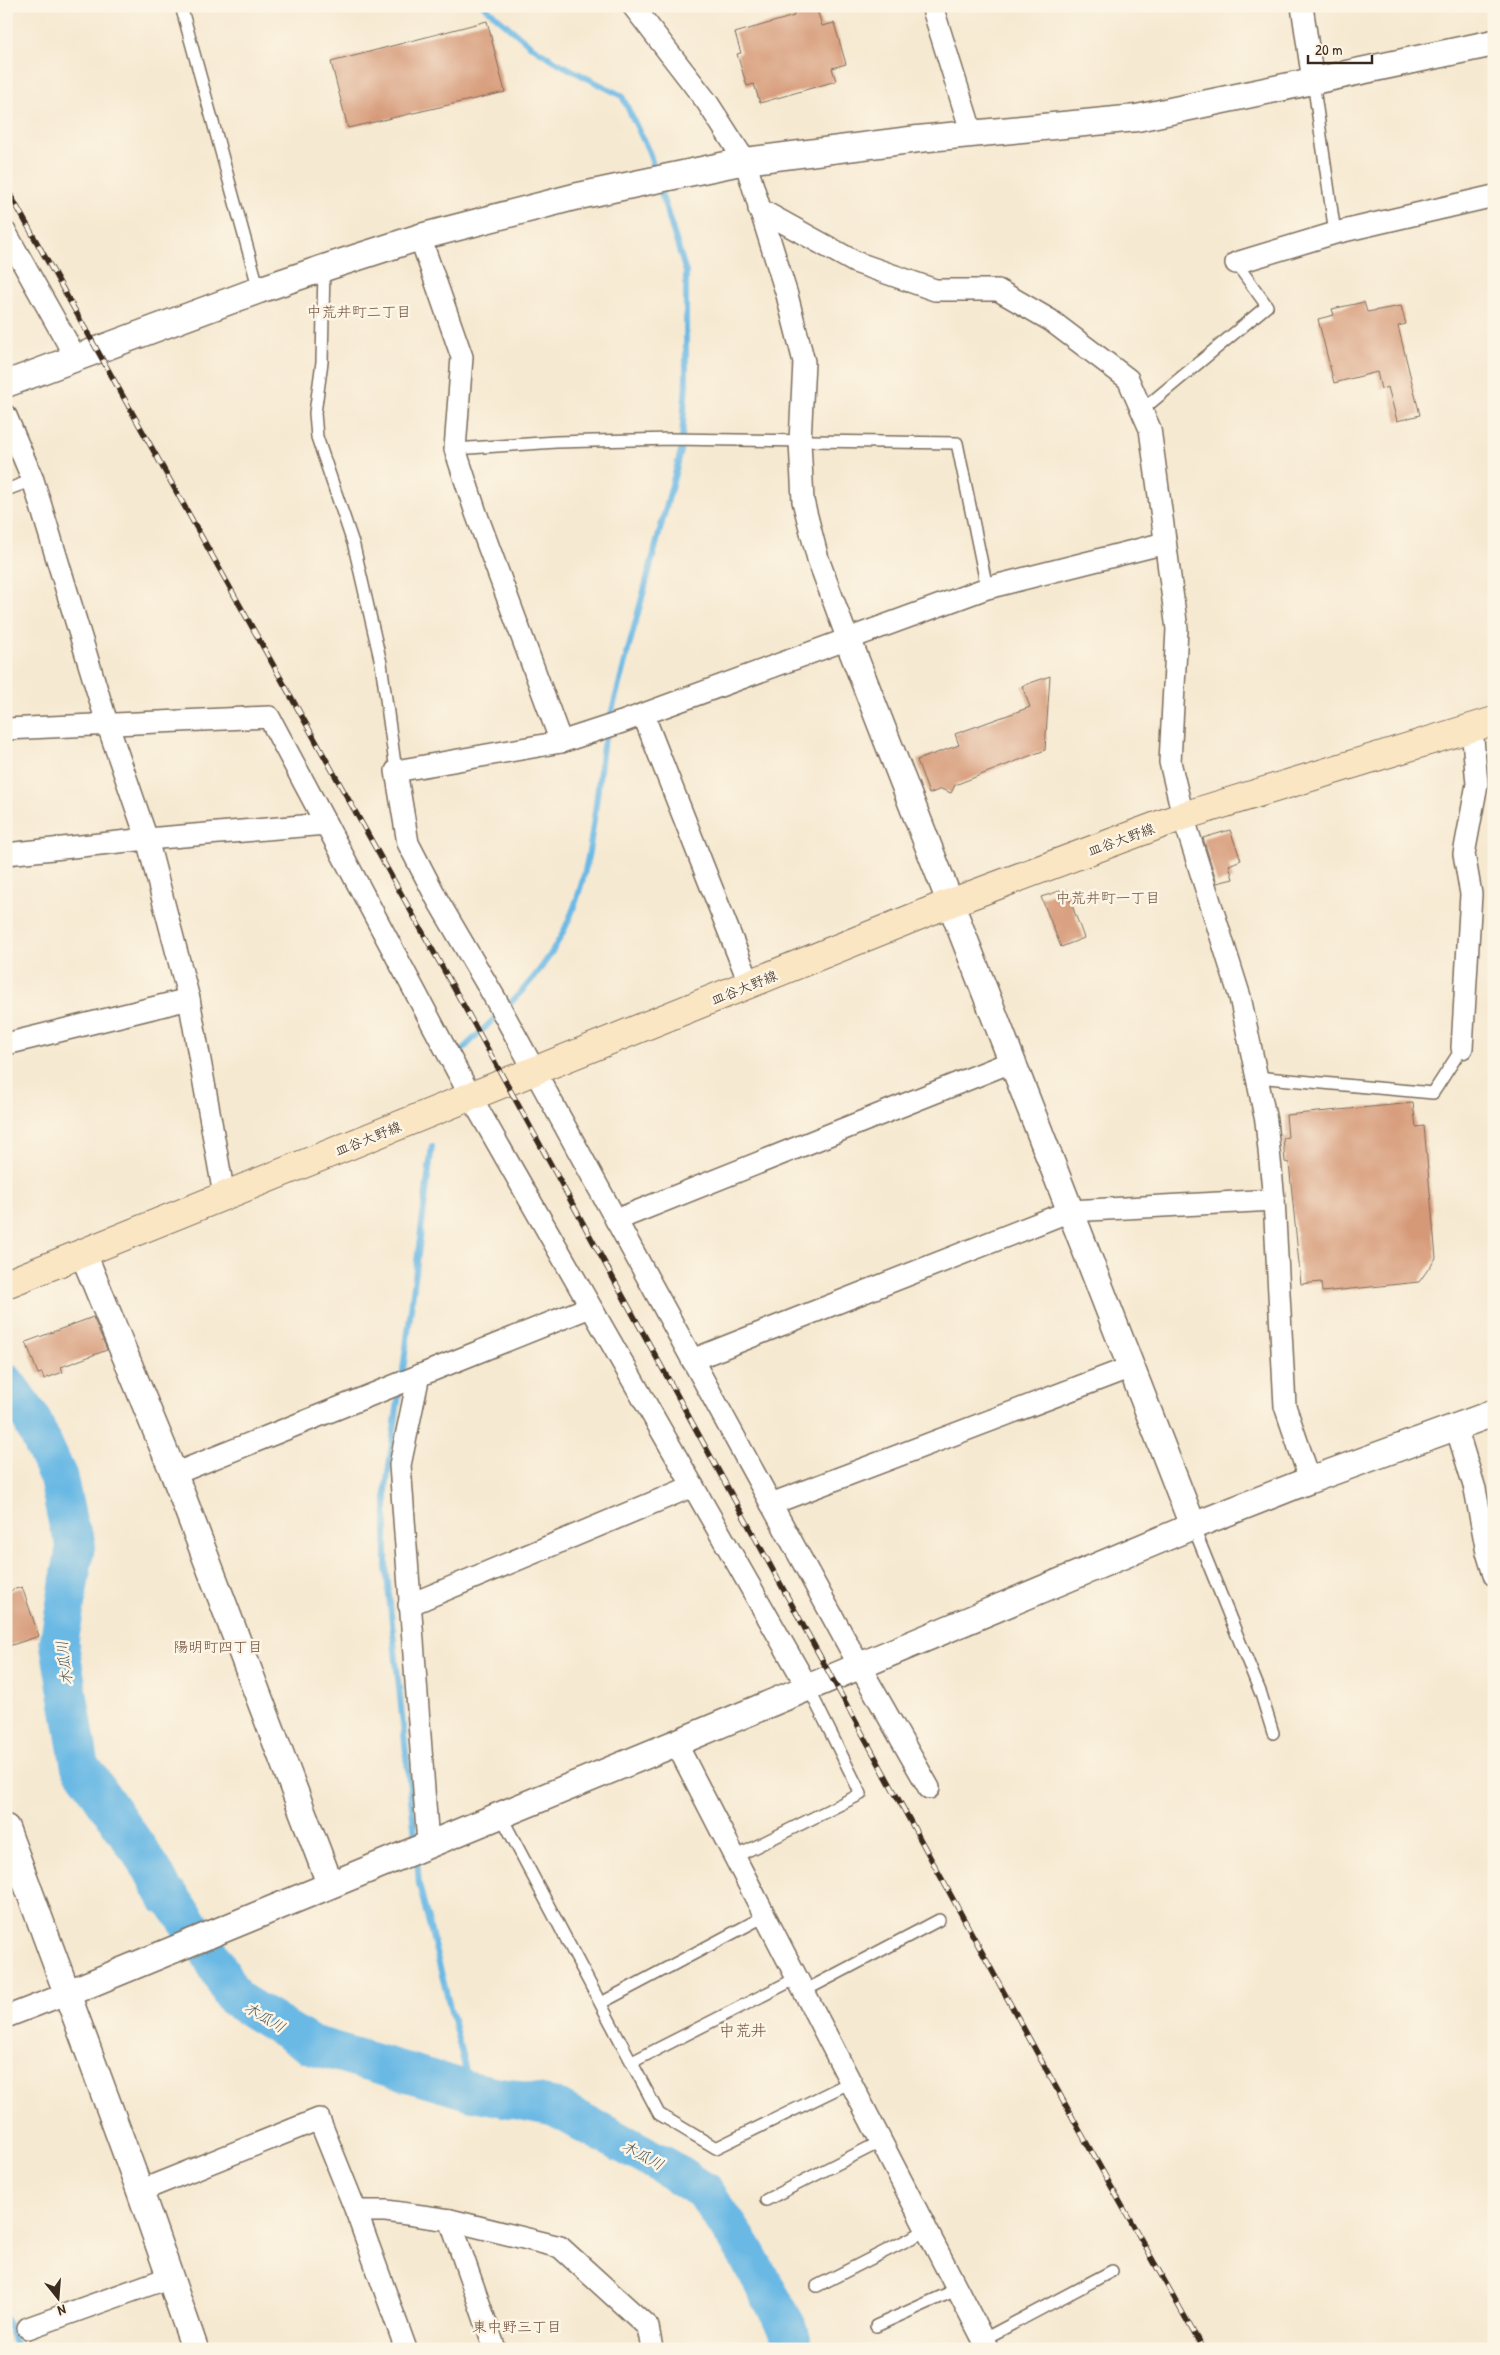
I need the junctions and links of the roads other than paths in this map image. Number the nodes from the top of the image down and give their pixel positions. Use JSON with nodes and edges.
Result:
{"nodes":[{"id":1,"x":181,"y":6,"type":"edge"},
{"id":2,"x":634,"y":6,"type":"edge"},
{"id":3,"x":932,"y":6,"type":"edge"},
{"id":4,"x":1302,"y":6,"type":"edge"},
{"id":5,"x":1494,"y":44,"type":"edge"},
{"id":6,"x":1313,"y":82,"type":"junction"},
{"id":7,"x":972,"y":134,"type":"junction"},
{"id":8,"x":745,"y":161,"type":"junction"},
{"id":9,"x":1494,"y":196,"type":"edge"},
{"id":10,"x":759,"y":209,"type":"junction"},
{"id":11,"x":6,"y":233,"type":"edge"},
{"id":12,"x":1335,"y":233,"type":"junction"},
{"id":13,"x":420,"y":237,"type":"junction"},
{"id":14,"x":1236,"y":263,"type":"joint"},
{"id":15,"x":324,"y":268,"type":"junction"},
{"id":16,"x":259,"y":290,"type":"junction"},
{"id":17,"x":76,"y":358,"type":"junction"},
{"id":18,"x":6,"y":384,"type":"edge"},
{"id":19,"x":1142,"y":410,"type":"junction"},
{"id":20,"x":6,"y":416,"type":"edge"},
{"id":21,"x":800,"y":441,"type":"junction"},
{"id":22,"x":455,"y":449,"type":"junction"},
{"id":23,"x":33,"y":480,"type":"junction"},
{"id":24,"x":6,"y":490,"type":"edge"},
{"id":25,"x":1165,"y":543,"type":"junction"},
{"id":26,"x":987,"y":588,"type":"junction"},
{"id":27,"x":848,"y":640,"type":"junction"},
{"id":28,"x":643,"y":714,"type":"junction"},
{"id":29,"x":107,"y":722,"type":"junction"},
{"id":30,"x":1483,"y":725,"type":"edge"},
{"id":31,"x":6,"y":729,"type":"edge"},
{"id":32,"x":561,"y":742,"type":"junction"},
{"id":33,"x":396,"y":771,"type":"junction"},
{"id":34,"x":1183,"y":816,"type":"junction"},
{"id":35,"x":326,"y":824,"type":"junction"},
{"id":36,"x":146,"y":839,"type":"junction"},
{"id":37,"x":6,"y":854,"type":"edge"},
{"id":38,"x":950,"y":903,"type":"junction"},
{"id":39,"x":750,"y":985,"type":"junction"},
{"id":40,"x":189,"y":999,"type":"junction"},
{"id":41,"x":6,"y":1044,"type":"edge"},
{"id":42,"x":1462,"y":1048,"type":"joint"},
{"id":43,"x":1012,"y":1062,"type":"junction"},
{"id":44,"x":534,"y":1072,"type":"junction"},
{"id":45,"x":1256,"y":1077,"type":"junction"},
{"id":46,"x":471,"y":1097,"type":"junction"},
{"id":47,"x":224,"y":1195,"type":"junction"},
{"id":48,"x":1274,"y":1200,"type":"junction"},
{"id":49,"x":1070,"y":1211,"type":"junction"},
{"id":50,"x":616,"y":1220,"type":"junction"},
{"id":51,"x":82,"y":1253,"type":"junction"},
{"id":52,"x":6,"y":1284,"type":"edge"},
{"id":53,"x":590,"y":1307,"type":"junction"},
{"id":54,"x":692,"y":1360,"type":"junction"},
{"id":55,"x":1130,"y":1367,"type":"junction"},
{"id":56,"x":419,"y":1375,"type":"junction"},
{"id":57,"x":1494,"y":1413,"type":"edge"},
{"id":58,"x":1456,"y":1427,"type":"junction"},
{"id":59,"x":174,"y":1474,"type":"junction"},
{"id":60,"x":1310,"y":1480,"type":"junction"},
{"id":61,"x":693,"y":1486,"type":"junction"},
{"id":62,"x":771,"y":1504,"type":"junction"},
{"id":63,"x":1192,"y":1526,"type":"junction"},
{"id":64,"x":1494,"y":1575,"type":"edge"},
{"id":65,"x":409,"y":1605,"type":"junction"},
{"id":66,"x":859,"y":1665,"type":"junction"},
{"id":67,"x":807,"y":1686,"type":"junction"},
{"id":68,"x":1273,"y":1733,"type":"dead end"},
{"id":69,"x":676,"y":1742,"type":"junction"},
{"id":70,"x":929,"y":1788,"type":"dead end"},
{"id":71,"x":500,"y":1814,"type":"junction"},
{"id":72,"x":6,"y":1828,"type":"edge"},
{"id":73,"x":428,"y":1844,"type":"junction"},
{"id":74,"x":735,"y":1857,"type":"junction"},
{"id":75,"x":330,"y":1884,"type":"junction"},
{"id":76,"x":766,"y":1916,"type":"junction"},
{"id":77,"x":939,"y":1920,"type":"dead end"},
{"id":78,"x":801,"y":1985,"type":"junction"},
{"id":79,"x":68,"y":1993,"type":"junction"},
{"id":80,"x":600,"y":2003,"type":"junction"},
{"id":81,"x":6,"y":2018,"type":"edge"},
{"id":82,"x":632,"y":2062,"type":"junction"},
{"id":83,"x":851,"y":2082,"type":"junction"},
{"id":84,"x":882,"y":2141,"type":"junction"},
{"id":85,"x":140,"y":2191,"type":"junction"},
{"id":86,"x":766,"y":2200,"type":"dead end"},
{"id":87,"x":356,"y":2211,"type":"junction"},
{"id":88,"x":450,"y":2220,"type":"junction"},
{"id":89,"x":927,"y":2230,"type":"junction"},
{"id":90,"x":1112,"y":2271,"type":"dead end"},
{"id":91,"x":168,"y":2278,"type":"junction"},
{"id":92,"x":817,"y":2286,"type":"dead end"},
{"id":93,"x":958,"y":2289,"type":"junction"},
{"id":94,"x":876,"y":2326,"type":"dead end"},
{"id":95,"x":28,"y":2328,"type":"dead end"},
{"id":96,"x":986,"y":2344,"type":"edge"},
{"id":97,"x":195,"y":2349,"type":"edge"},
{"id":98,"x":406,"y":2349,"type":"edge"},
{"id":99,"x":495,"y":2349,"type":"edge"},
{"id":100,"x":652,"y":2349,"type":"edge"}],
"edges":[{"from":1,"to":16,"type":"lane"},
{"from":2,"to":8,"type":"street"},
{"from":3,"to":7,"type":"street"},
{"from":4,"to":6,"type":"street"},
{"from":5,"to":6,"type":"street"},
{"from":6,"to":7,"type":"street"},
{"from":6,"to":12,"type":"lane"},
{"from":7,"to":8,"type":"street"},
{"from":8,"to":10,"type":"street"},
{"from":8,"to":13,"type":"street"},
{"from":9,"to":12,"type":"street"},
{"from":10,"to":19,"type":"street"},
{"from":10,"to":21,"type":"street"},
{"from":11,"to":17,"type":"street"},
{"from":12,"to":14,"type":"street"},
{"from":13,"to":15,"type":"street"},
{"from":13,"to":22,"type":"street"},
{"from":14,"to":19,"type":"lane"},
{"from":15,"to":16,"type":"street"},
{"from":15,"to":33,"type":"lane"},
{"from":16,"to":17,"type":"street"},
{"from":17,"to":18,"type":"street"},
{"from":19,"to":25,"type":"street"},
{"from":20,"to":23,"type":"street"},
{"from":21,"to":22,"type":"lane"},
{"from":21,"to":26,"type":"lane"},
{"from":21,"to":27,"type":"street"},
{"from":22,"to":32,"type":"street"},
{"from":23,"to":24,"type":"lane"},
{"from":23,"to":29,"type":"street"},
{"from":25,"to":26,"type":"street"},
{"from":25,"to":34,"type":"street"},
{"from":26,"to":27,"type":"street"},
{"from":27,"to":28,"type":"street"},
{"from":27,"to":38,"type":"street"},
{"from":28,"to":32,"type":"street"},
{"from":28,"to":39,"type":"street"},
{"from":29,"to":31,"type":"street"},
{"from":29,"to":35,"type":"street"},
{"from":29,"to":36,"type":"street"},
{"from":30,"to":34,"type":"main road","name":"皿谷大野線"},
{"from":30,"to":42,"type":"street"},
{"from":32,"to":33,"type":"street"},
{"from":33,"to":44,"type":"street"},
{"from":34,"to":38,"type":"main road","name":"皿谷大野線"},
{"from":34,"to":45,"type":"street"},
{"from":35,"to":36,"type":"street"},
{"from":35,"to":46,"type":"street"},
{"from":36,"to":37,"type":"street"},
{"from":36,"to":40,"type":"street"},
{"from":38,"to":39,"type":"main road","name":"皿谷大野線"},
{"from":38,"to":43,"type":"street"},
{"from":39,"to":44,"type":"main road","name":"皿谷大野線"},
{"from":40,"to":41,"type":"street"},
{"from":40,"to":47,"type":"street"},
{"from":42,"to":45,"type":"lane"},
{"from":43,"to":49,"type":"street"},
{"from":43,"to":50,"type":"street"},
{"from":44,"to":46,"type":"main road","name":"皿谷大野線"},
{"from":44,"to":50,"type":"street"},
{"from":45,"to":48,"type":"street"},
{"from":46,"to":47,"type":"main road","name":"皿谷大野線"},
{"from":46,"to":53,"type":"street"},
{"from":47,"to":51,"type":"main road","name":"皿谷大野線"},
{"from":48,"to":49,"type":"street"},
{"from":48,"to":60,"type":"street"},
{"from":49,"to":54,"type":"street"},
{"from":49,"to":55,"type":"street"},
{"from":50,"to":54,"type":"street"},
{"from":51,"to":52,"type":"main road","name":"皿谷大野線"},
{"from":51,"to":59,"type":"street"},
{"from":53,"to":56,"type":"street"},
{"from":53,"to":61,"type":"street"},
{"from":54,"to":62,"type":"street"},
{"from":55,"to":62,"type":"street"},
{"from":55,"to":63,"type":"street"},
{"from":56,"to":59,"type":"street"},
{"from":56,"to":65,"type":"street"},
{"from":57,"to":58,"type":"street"},
{"from":58,"to":60,"type":"street"},
{"from":58,"to":64,"type":"street"},
{"from":59,"to":75,"type":"street"},
{"from":60,"to":63,"type":"street"},
{"from":61,"to":65,"type":"street"},
{"from":61,"to":67,"type":"street"},
{"from":62,"to":66,"type":"street"},
{"from":63,"to":66,"type":"street"},
{"from":63,"to":68,"type":"lane"},
{"from":65,"to":73,"type":"street"},
{"from":66,"to":67,"type":"street"},
{"from":66,"to":70,"type":"street"},
{"from":67,"to":69,"type":"street"},
{"from":67,"to":74,"type":"lane"},
{"from":69,"to":71,"type":"street"},
{"from":69,"to":74,"type":"street"},
{"from":71,"to":73,"type":"street"},
{"from":71,"to":80,"type":"lane"},
{"from":72,"to":79,"type":"street"},
{"from":73,"to":75,"type":"street"},
{"from":74,"to":76,"type":"street"},
{"from":75,"to":79,"type":"street"},
{"from":76,"to":78,"type":"street"},
{"from":76,"to":80,"type":"lane"},
{"from":77,"to":78,"type":"lane"},
{"from":78,"to":82,"type":"lane"},
{"from":78,"to":83,"type":"street"},
{"from":79,"to":81,"type":"street"},
{"from":79,"to":85,"type":"street"},
{"from":80,"to":82,"type":"lane"},
{"from":82,"to":83,"type":"lane"},
{"from":83,"to":84,"type":"street"},
{"from":84,"to":86,"type":"lane"},
{"from":84,"to":89,"type":"street"},
{"from":85,"to":87,"type":"street"},
{"from":85,"to":91,"type":"street"},
{"from":87,"to":88,"type":"street"},
{"from":87,"to":98,"type":"street"},
{"from":88,"to":99,"type":"street"},
{"from":88,"to":100,"type":"street"},
{"from":89,"to":92,"type":"lane"},
{"from":89,"to":93,"type":"street"},
{"from":90,"to":96,"type":"lane"},
{"from":91,"to":95,"type":"street"},
{"from":91,"to":97,"type":"street"},
{"from":93,"to":94,"type":"lane"},
{"from":93,"to":96,"type":"street"}]}
